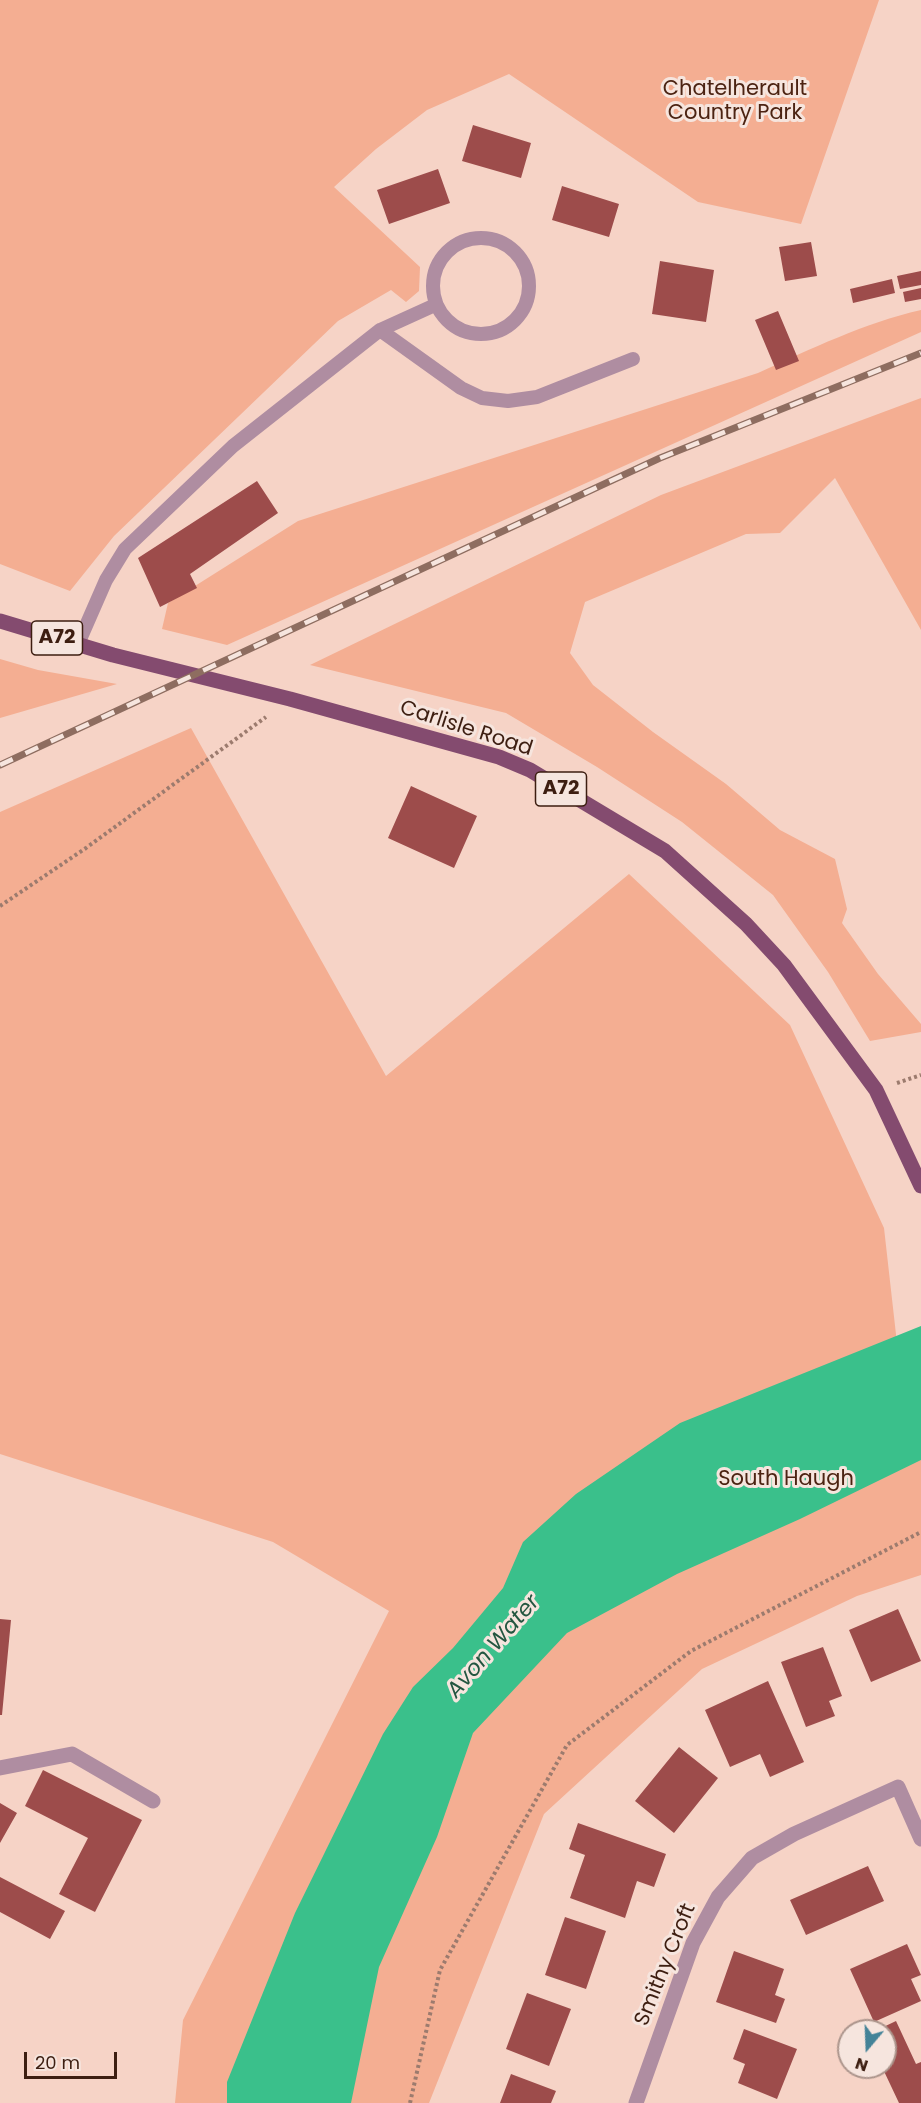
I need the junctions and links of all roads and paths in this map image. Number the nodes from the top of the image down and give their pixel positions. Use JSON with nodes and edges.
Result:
{"nodes":[{"id":1,"x":435,"y":305,"type":"junction"},
{"id":2,"x":380,"y":330,"type":"junction"},
{"id":3,"x":633,"y":358,"type":"dead end"},
{"id":4,"x":0,"y":621,"type":"edge"},
{"id":5,"x":78,"y":644,"type":"junction"},
{"id":6,"x":291,"y":699,"type":"junction"},
{"id":7,"x":0,"y":906,"type":"edge"},
{"id":8,"x":921,"y":1186,"type":"edge"},
{"id":9,"x":921,"y":1532,"type":"edge"},
{"id":10,"x":0,"y":1768,"type":"edge"},
{"id":11,"x":153,"y":1800,"type":"dead end"},
{"id":12,"x":921,"y":1839,"type":"edge"},
{"id":13,"x":410,"y":2103,"type":"edge"},
{"id":14,"x":636,"y":2103,"type":"edge"}],
"edges":[{"from":1,"to":1,"type":"lane"},
{"from":1,"to":2,"type":"lane"},
{"from":2,"to":3,"type":"lane"},
{"from":2,"to":5,"type":"lane"},
{"from":4,"to":5,"type":"main road","name":"Carlisle Road","number":"A72"},
{"from":5,"to":6,"type":"main road","name":"Carlisle Road","number":"A72"},
{"from":6,"to":7,"type":"path"},
{"from":6,"to":8,"type":"main road","name":"Carlisle Road","number":"A72"},
{"from":9,"to":13,"type":"path"},
{"from":10,"to":11,"type":"street"},
{"from":12,"to":14,"type":"street","name":"Smithy Croft"}]}
